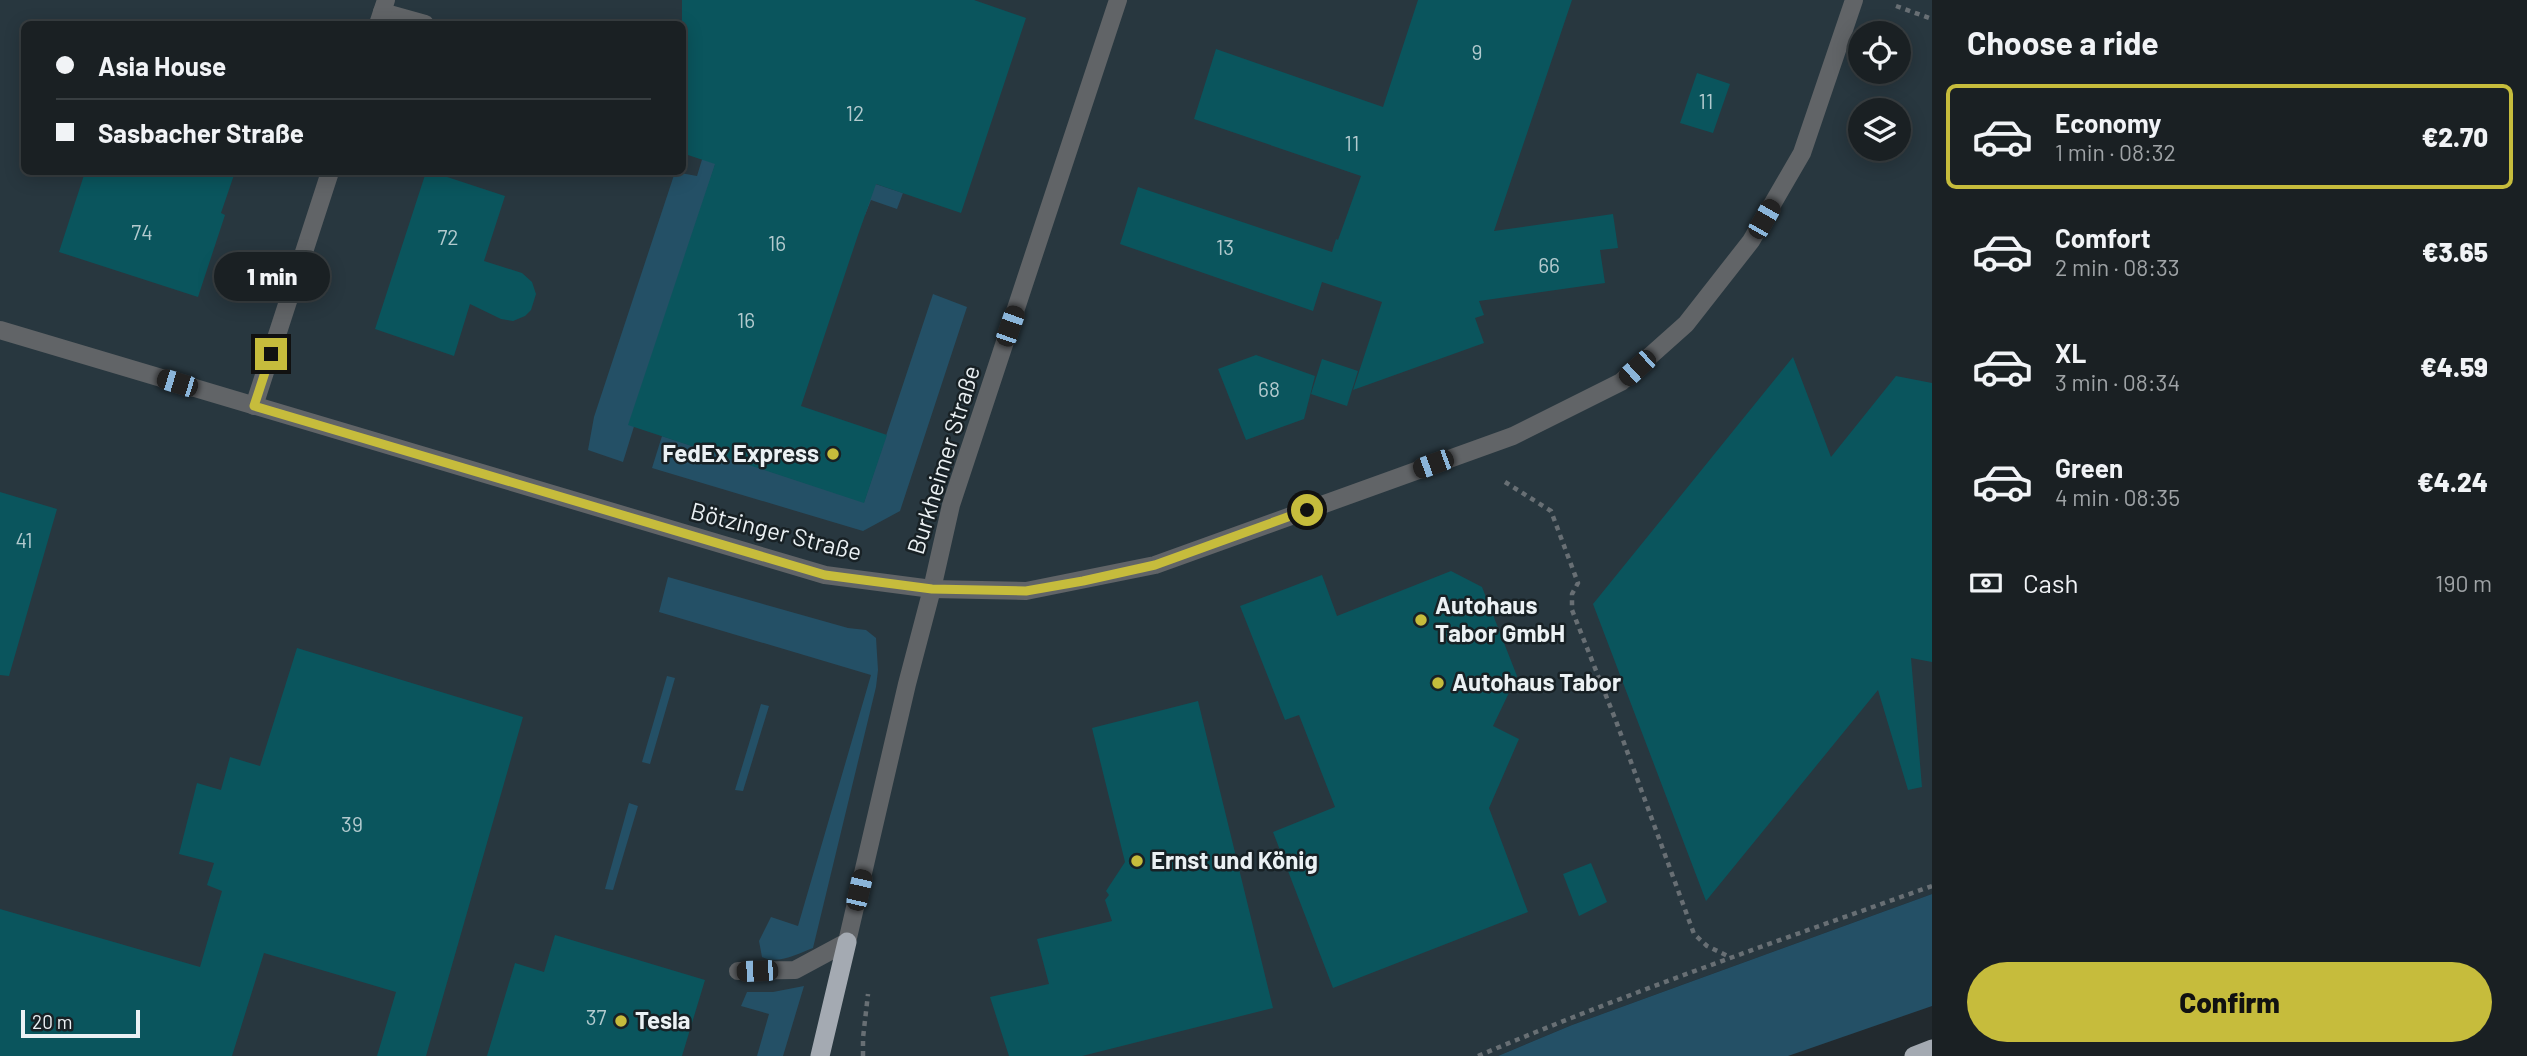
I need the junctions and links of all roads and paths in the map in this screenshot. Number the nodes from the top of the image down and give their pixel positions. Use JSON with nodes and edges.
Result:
{"nodes":[{"id":1,"x":1118,"y":0,"type":"edge"},
{"id":2,"x":1854,"y":0,"type":"edge"},
{"id":3,"x":1895,"y":6,"type":"dead end"},
{"id":4,"x":382,"y":12,"type":"edge"},
{"id":5,"x":1932,"y":19,"type":"edge"},
{"id":6,"x":414,"y":21,"type":"edge"},
{"id":7,"x":329,"y":175,"type":"edge"},
{"id":8,"x":0,"y":331,"type":"edge"},
{"id":9,"x":254,"y":406,"type":"junction"},
{"id":10,"x":1505,"y":482,"type":"dead end"},
{"id":11,"x":932,"y":589,"type":"junction"},
{"id":12,"x":1932,"y":886,"type":"edge"},
{"id":13,"x":847,"y":942,"type":"junction"},
{"id":14,"x":1730,"y":957,"type":"junction"},
{"id":15,"x":738,"y":971,"type":"dead end"},
{"id":16,"x":1932,"y":1049,"type":"edge"},
{"id":17,"x":820,"y":1056,"type":"edge"},
{"id":18,"x":1478,"y":1056,"type":"edge"},
{"id":19,"x":1914,"y":1056,"type":"edge"}],
"edges":[{"from":1,"to":11,"type":"street","name":"Burkheimer Straße"},
{"from":2,"to":11,"type":"street","name":"Bötzinger Straße"},
{"from":3,"to":5,"type":"path"},
{"from":4,"to":6,"type":"street"},
{"from":7,"to":9,"type":"street"},
{"from":8,"to":9,"type":"street","name":"Bötzinger Straße"},
{"from":9,"to":11,"type":"street","name":"Bötzinger Straße"},
{"from":10,"to":14,"type":"path"},
{"from":11,"to":13,"type":"street","name":"Burkheimer Straße"},
{"from":12,"to":14,"type":"path"},
{"from":13,"to":15,"type":"street"},
{"from":13,"to":17,"type":"highway"},
{"from":14,"to":18,"type":"path"},
{"from":16,"to":19,"type":"highway"}]}
